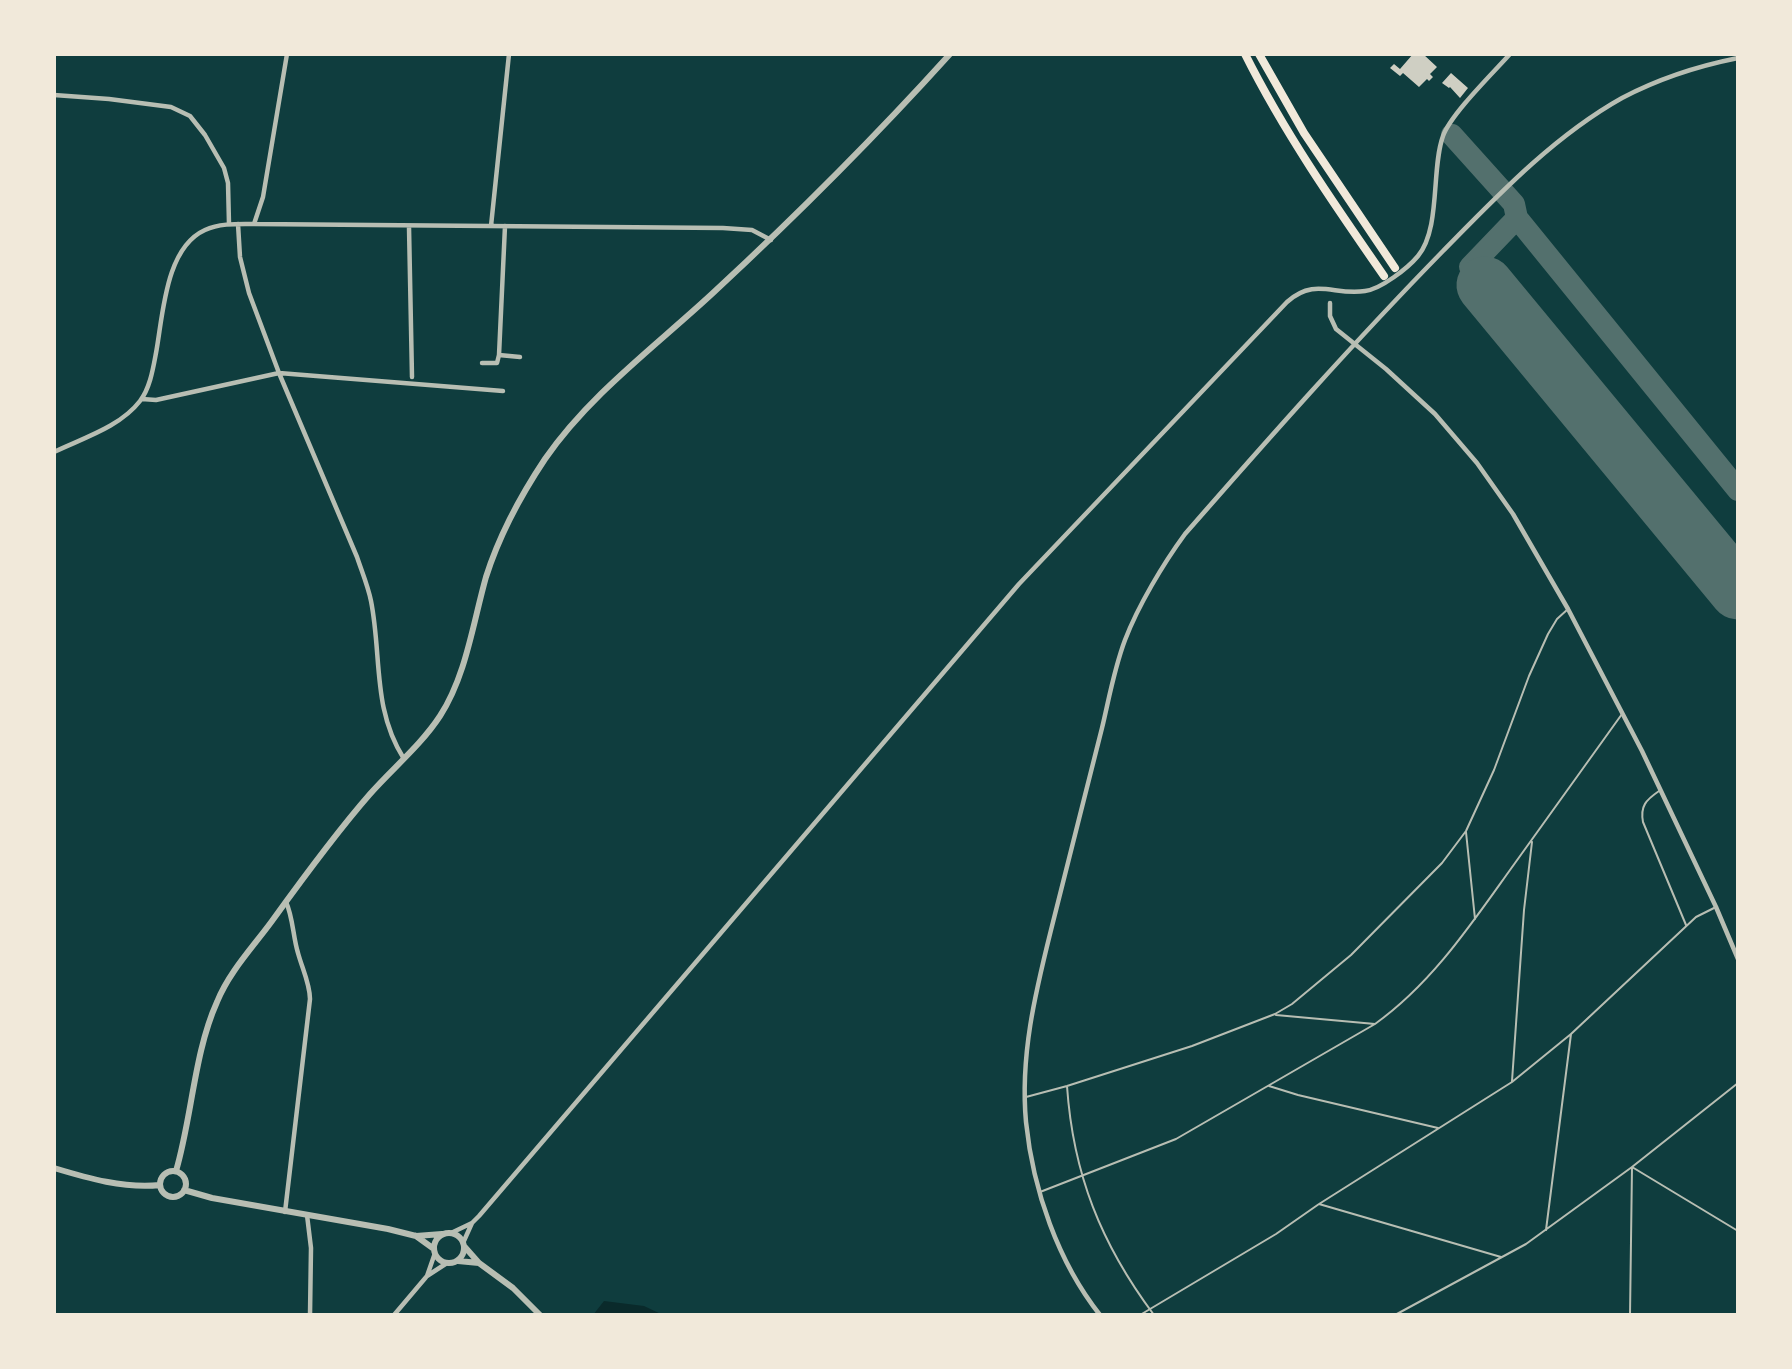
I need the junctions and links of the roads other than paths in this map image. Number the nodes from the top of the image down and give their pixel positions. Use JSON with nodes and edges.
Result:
{"nodes":[{"id":1,"x":287,"y":54,"type":"edge"},
{"id":2,"x":509,"y":54,"type":"edge"},
{"id":3,"x":950,"y":54,"type":"edge"},
{"id":4,"x":1245,"y":54,"type":"edge"},
{"id":5,"x":1259,"y":54,"type":"edge"},
{"id":6,"x":1510,"y":54,"type":"edge"},
{"id":7,"x":1738,"y":58,"type":"edge"},
{"id":8,"x":54,"y":95,"type":"edge"},
{"id":9,"x":229,"y":224,"type":"junction"},
{"id":10,"x":238,"y":224,"type":"junction"},
{"id":11,"x":255,"y":224,"type":"junction"},
{"id":12,"x":491,"y":226,"type":"junction"},
{"id":13,"x":505,"y":226,"type":"junction"},
{"id":14,"x":409,"y":227,"type":"junction"},
{"id":15,"x":771,"y":240,"type":"junction"},
{"id":16,"x":1413,"y":261,"type":"junction"},
{"id":17,"x":1395,"y":268,"type":"dead end"},
{"id":18,"x":1424,"y":271,"type":"junction"},
{"id":19,"x":1384,"y":276,"type":"dead end"},
{"id":20,"x":1330,"y":303,"type":"dead end"},
{"id":21,"x":1356,"y":343,"type":"junction"},
{"id":22,"x":499,"y":356,"type":"junction"},
{"id":23,"x":520,"y":357,"type":"dead end"},
{"id":24,"x":482,"y":363,"type":"dead end"},
{"id":25,"x":279,"y":373,"type":"junction"},
{"id":26,"x":412,"y":377,"type":"dead end"},
{"id":27,"x":503,"y":390,"type":"dead end"},
{"id":28,"x":142,"y":399,"type":"junction"},
{"id":29,"x":54,"y":452,"type":"edge"},
{"id":30,"x":1568,"y":609,"type":"junction"},
{"id":31,"x":1623,"y":713,"type":"junction"},
{"id":32,"x":404,"y":759,"type":"junction"},
{"id":33,"x":1662,"y":790,"type":"junction"},
{"id":34,"x":1466,"y":831,"type":"junction"},
{"id":35,"x":1532,"y":839,"type":"junction"},
{"id":36,"x":286,"y":902,"type":"junction"},
{"id":37,"x":1716,"y":907,"type":"junction"},
{"id":38,"x":1475,"y":919,"type":"junction"},
{"id":39,"x":1686,"y":926,"type":"junction"},
{"id":40,"x":1738,"y":959,"type":"edge"},
{"id":41,"x":1275,"y":1014,"type":"junction"},
{"id":42,"x":1375,"y":1024,"type":"junction"},
{"id":43,"x":1570,"y":1034,"type":"junction"},
{"id":44,"x":1512,"y":1082,"type":"junction"},
{"id":45,"x":1738,"y":1083,"type":"edge"},
{"id":46,"x":1067,"y":1086,"type":"junction"},
{"id":47,"x":1269,"y":1086,"type":"junction"},
{"id":48,"x":1025,"y":1097,"type":"junction"},
{"id":49,"x":1438,"y":1128,"type":"junction"},
{"id":50,"x":1632,"y":1167,"type":"junction"},
{"id":51,"x":54,"y":1168,"type":"edge"},
{"id":52,"x":176,"y":1171,"type":"junction"},
{"id":53,"x":1082,"y":1177,"type":"junction"},
{"id":54,"x":160,"y":1185,"type":"junction"},
{"id":55,"x":184,"y":1190,"type":"junction"},
{"id":56,"x":1040,"y":1192,"type":"junction"},
{"id":57,"x":1319,"y":1204,"type":"junction"},
{"id":58,"x":285,"y":1212,"type":"junction"},
{"id":59,"x":307,"y":1215,"type":"junction"},
{"id":60,"x":472,"y":1223,"type":"junction"},
{"id":61,"x":1546,"y":1230,"type":"junction"},
{"id":62,"x":1738,"y":1231,"type":"edge"},
{"id":63,"x":451,"y":1233,"type":"junction"},
{"id":64,"x":442,"y":1234,"type":"junction"},
{"id":65,"x":416,"y":1236,"type":"junction"},
{"id":66,"x":464,"y":1245,"type":"junction"},
{"id":67,"x":434,"y":1251,"type":"junction"},
{"id":68,"x":1502,"y":1257,"type":"junction"},
{"id":69,"x":458,"y":1260,"type":"junction"},
{"id":70,"x":447,"y":1263,"type":"junction"},
{"id":71,"x":479,"y":1263,"type":"junction"},
{"id":72,"x":427,"y":1276,"type":"junction"},
{"id":73,"x":1149,"y":1309,"type":"junction"},
{"id":74,"x":310,"y":1315,"type":"edge"},
{"id":75,"x":394,"y":1315,"type":"edge"},
{"id":76,"x":540,"y":1315,"type":"edge"},
{"id":77,"x":1100,"y":1315,"type":"edge"},
{"id":78,"x":1140,"y":1315,"type":"edge"},
{"id":79,"x":1154,"y":1315,"type":"edge"},
{"id":80,"x":1395,"y":1315,"type":"edge"},
{"id":81,"x":1630,"y":1315,"type":"edge"}],
"edges":[{"from":1,"to":11,"type":"street"},
{"from":2,"to":12,"type":"street"},
{"from":3,"to":15,"type":"street"},
{"from":4,"to":19,"type":"highway"},
{"from":5,"to":17,"type":"highway"},
{"from":6,"to":16,"type":"street"},
{"from":7,"to":18,"type":"street"},
{"from":8,"to":9,"type":"street"},
{"from":9,"to":10,"type":"street"},
{"from":9,"to":28,"type":"street"},
{"from":10,"to":11,"type":"street"},
{"from":10,"to":25,"type":"street"},
{"from":11,"to":14,"type":"street"},
{"from":12,"to":13,"type":"street"},
{"from":12,"to":14,"type":"street"},
{"from":13,"to":15,"type":"street"},
{"from":13,"to":22,"type":"street"},
{"from":14,"to":26,"type":"street"},
{"from":15,"to":32,"type":"street"},
{"from":16,"to":18,"type":"street"},
{"from":16,"to":60,"type":"street"},
{"from":18,"to":21,"type":"street"},
{"from":20,"to":21,"type":"street"},
{"from":21,"to":30,"type":"street"},
{"from":21,"to":48,"type":"street"},
{"from":22,"to":23,"type":"street"},
{"from":22,"to":24,"type":"street"},
{"from":25,"to":27,"type":"street"},
{"from":25,"to":28,"type":"street"},
{"from":25,"to":32,"type":"street"},
{"from":28,"to":29,"type":"street"},
{"from":30,"to":31,"type":"street"},
{"from":30,"to":34,"type":"lane"},
{"from":31,"to":33,"type":"street"},
{"from":31,"to":35,"type":"lane"},
{"from":32,"to":36,"type":"street"},
{"from":33,"to":37,"type":"street"},
{"from":33,"to":39,"type":"lane"},
{"from":34,"to":38,"type":"lane"},
{"from":34,"to":41,"type":"lane"},
{"from":35,"to":38,"type":"lane"},
{"from":35,"to":44,"type":"lane"},
{"from":36,"to":52,"type":"street"},
{"from":36,"to":58,"type":"street"},
{"from":37,"to":39,"type":"lane"},
{"from":37,"to":40,"type":"street"},
{"from":38,"to":42,"type":"lane"},
{"from":39,"to":43,"type":"lane"},
{"from":41,"to":42,"type":"lane"},
{"from":41,"to":46,"type":"lane"},
{"from":42,"to":47,"type":"lane"},
{"from":43,"to":44,"type":"lane"},
{"from":43,"to":61,"type":"lane"},
{"from":44,"to":49,"type":"lane"},
{"from":45,"to":50,"type":"lane"},
{"from":46,"to":48,"type":"lane"},
{"from":46,"to":53,"type":"lane"},
{"from":47,"to":49,"type":"lane"},
{"from":47,"to":53,"type":"lane"},
{"from":48,"to":56,"type":"street"},
{"from":49,"to":57,"type":"lane"},
{"from":50,"to":61,"type":"lane"},
{"from":50,"to":62,"type":"lane"},
{"from":50,"to":81,"type":"lane"},
{"from":51,"to":54,"type":"street"},
{"from":52,"to":54,"type":"street"},
{"from":52,"to":55,"type":"street"},
{"from":53,"to":56,"type":"lane"},
{"from":53,"to":73,"type":"lane"},
{"from":54,"to":55,"type":"street"},
{"from":55,"to":58,"type":"street"},
{"from":56,"to":77,"type":"street"},
{"from":57,"to":68,"type":"lane"},
{"from":57,"to":73,"type":"lane"},
{"from":58,"to":59,"type":"street"},
{"from":59,"to":65,"type":"street"},
{"from":59,"to":74,"type":"street"},
{"from":60,"to":63,"type":"street"},
{"from":60,"to":66,"type":"street"},
{"from":61,"to":68,"type":"lane"},
{"from":63,"to":64,"type":"street"},
{"from":63,"to":66,"type":"street"},
{"from":64,"to":65,"type":"street"},
{"from":64,"to":67,"type":"street"},
{"from":65,"to":67,"type":"street"},
{"from":66,"to":69,"type":"street"},
{"from":66,"to":71,"type":"street"},
{"from":67,"to":70,"type":"street"},
{"from":67,"to":72,"type":"street"},
{"from":68,"to":80,"type":"lane"},
{"from":69,"to":70,"type":"street"},
{"from":69,"to":71,"type":"street"},
{"from":70,"to":72,"type":"street"},
{"from":71,"to":76,"type":"street"},
{"from":72,"to":75,"type":"street"},
{"from":73,"to":78,"type":"lane"},
{"from":73,"to":79,"type":"lane"}]}
